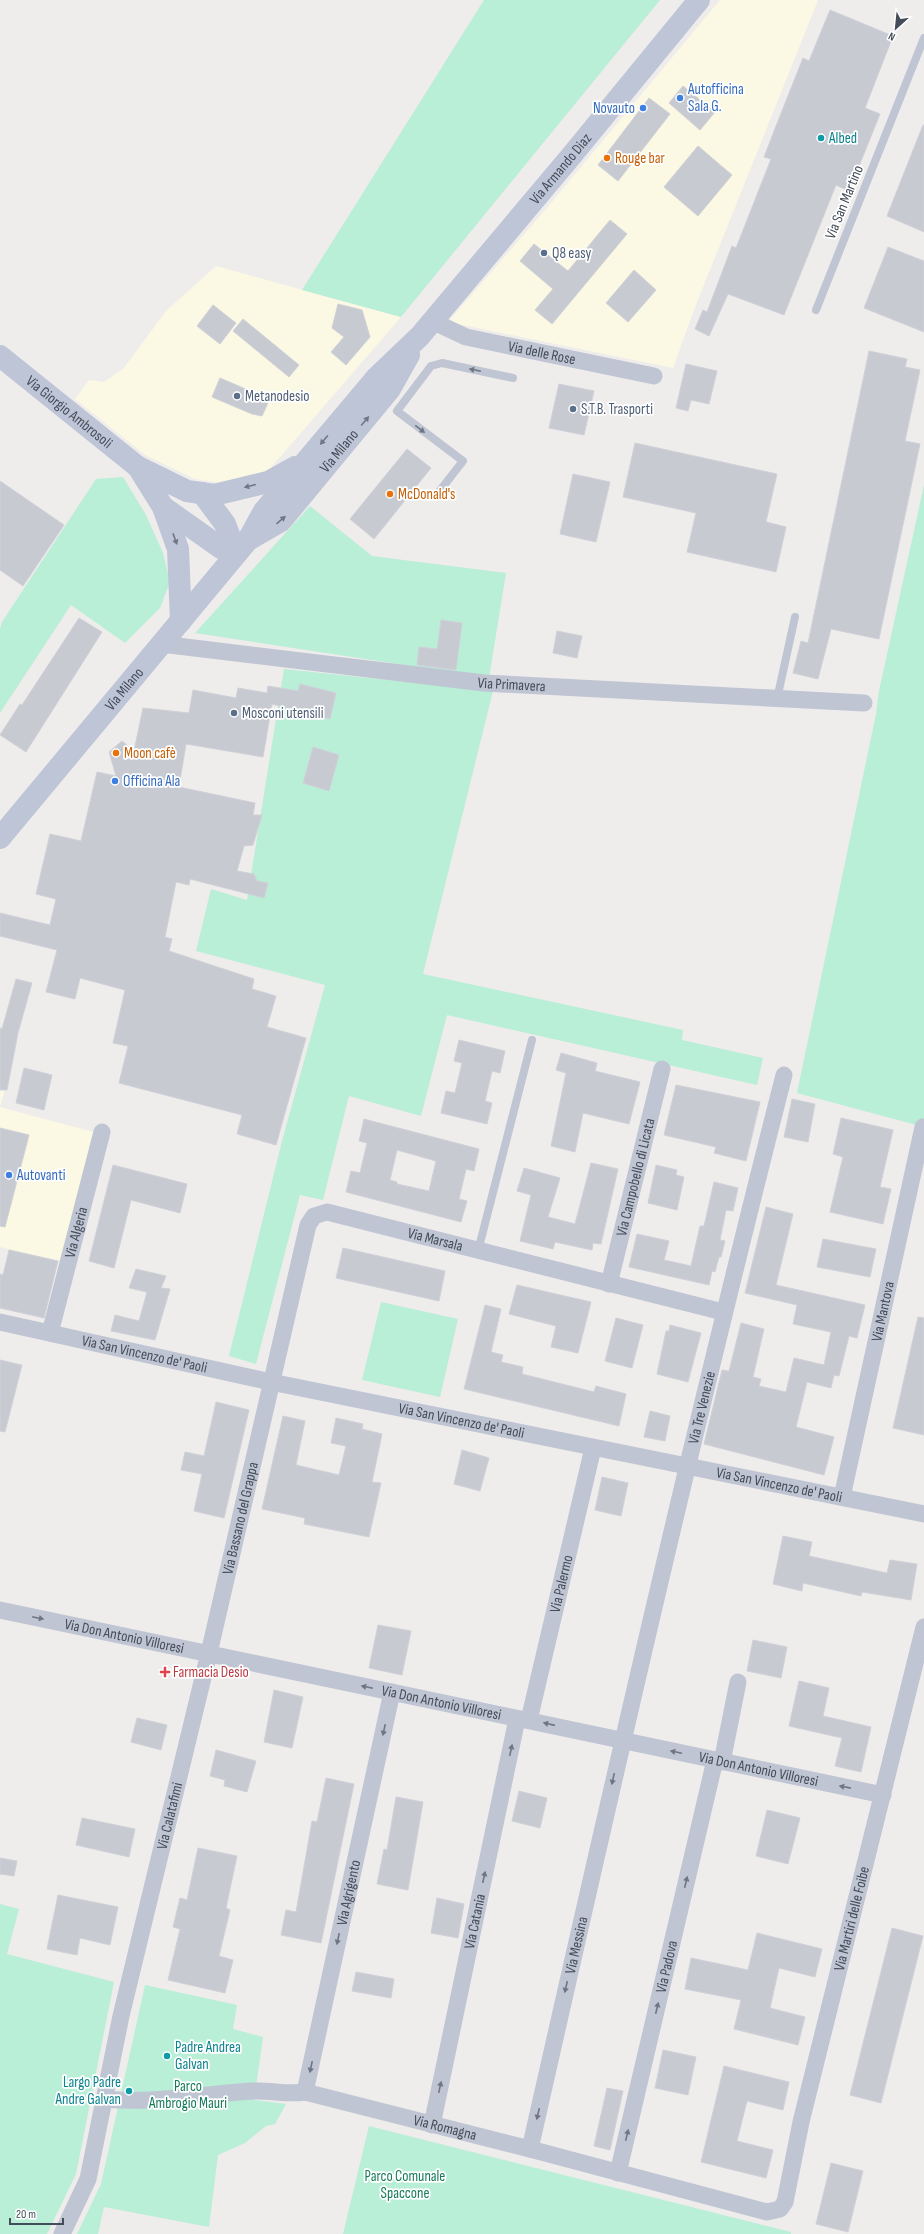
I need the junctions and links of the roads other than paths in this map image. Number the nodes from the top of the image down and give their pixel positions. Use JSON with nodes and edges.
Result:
{"nodes":[{"id":1,"x":699,"y":0,"type":"edge"},
{"id":2,"x":924,"y":38,"type":"edge"},
{"id":3,"x":816,"y":310,"type":"dead end"},
{"id":4,"x":426,"y":328,"type":"junction"},
{"id":5,"x":0,"y":356,"type":"edge"},
{"id":6,"x":654,"y":376,"type":"dead end"},
{"id":7,"x":513,"y":378,"type":"dead end"},
{"id":8,"x":383,"y":384,"type":"junction"},
{"id":9,"x":309,"y":457,"type":"junction"},
{"id":10,"x":138,"y":467,"type":"junction"},
{"id":11,"x":202,"y":493,"type":"junction"},
{"id":12,"x":438,"y":494,"type":"dead end"},
{"id":13,"x":163,"y":507,"type":"junction"},
{"id":14,"x":242,"y":546,"type":"junction"},
{"id":15,"x":795,"y":616,"type":"dead end"},
{"id":16,"x":181,"y":621,"type":"junction"},
{"id":17,"x":161,"y":644,"type":"junction"},
{"id":18,"x":777,"y":698,"type":"junction"},
{"id":19,"x":864,"y":703,"type":"dead end"},
{"id":20,"x":0,"y":838,"type":"edge"},
{"id":21,"x":532,"y":1040,"type":"dead end"},
{"id":22,"x":662,"y":1069,"type":"dead end"},
{"id":23,"x":784,"y":1074,"type":"dead end"},
{"id":24,"x":923,"y":1126,"type":"dead end"},
{"id":25,"x":102,"y":1132,"type":"dead end"},
{"id":26,"x":478,"y":1252,"type":"junction"},
{"id":27,"x":609,"y":1284,"type":"junction"},
{"id":28,"x":723,"y":1312,"type":"junction"},
{"id":29,"x":0,"y":1322,"type":"edge"},
{"id":30,"x":50,"y":1333,"type":"junction"},
{"id":31,"x":271,"y":1382,"type":"junction"},
{"id":32,"x":593,"y":1448,"type":"junction"},
{"id":33,"x":687,"y":1467,"type":"junction"},
{"id":34,"x":842,"y":1497,"type":"junction"},
{"id":35,"x":924,"y":1514,"type":"edge"},
{"id":36,"x":0,"y":1610,"type":"edge"},
{"id":37,"x":924,"y":1627,"type":"edge"},
{"id":38,"x":209,"y":1653,"type":"junction"},
{"id":39,"x":738,"y":1682,"type":"dead end"},
{"id":40,"x":392,"y":1692,"type":"junction"},
{"id":41,"x":523,"y":1719,"type":"junction"},
{"id":42,"x":622,"y":1741,"type":"junction"},
{"id":43,"x":718,"y":1761,"type":"junction"},
{"id":44,"x":883,"y":1794,"type":"junction"},
{"id":45,"x":305,"y":2092,"type":"junction"},
{"id":46,"x":104,"y":2099,"type":"junction"},
{"id":47,"x":432,"y":2125,"type":"junction"},
{"id":48,"x":530,"y":2149,"type":"junction"},
{"id":49,"x":618,"y":2173,"type":"junction"},
{"id":50,"x":780,"y":2209,"type":"joint"},
{"id":51,"x":62,"y":2234,"type":"edge"}],
"edges":[{"from":1,"to":4,"type":"main road","name":"Via Armando Diaz"},
{"from":2,"to":3,"type":"lane","name":"Via San Martino"},
{"from":4,"to":6,"type":"street","name":"Via delle Rose"},
{"from":4,"to":8,"type":"main road","name":"Via Armando Diaz"},
{"from":5,"to":10,"type":"main road","name":"Via Giorgio Ambrosoli"},
{"from":7,"to":12,"type":"lane","one_way":true},
{"from":8,"to":9,"type":"main road","name":"Via Milano","one_way":true},
{"from":14,"to":8,"type":"main road","name":"Via Milano","one_way":true},
{"from":9,"to":11,"type":"main road","name":"Via Giorgio Ambrosoli","one_way":true},
{"from":9,"to":14,"type":"main road","name":"Via Milano"},
{"from":10,"to":11,"type":"main road","name":"Via Giorgio Ambrosoli"},
{"from":10,"to":13,"type":"main road","name":"Via Giorgio Ambrosoli"},
{"from":11,"to":14,"type":"main road"},
{"from":13,"to":14,"type":"main road","name":"Via Giorgio Ambrosoli"},
{"from":13,"to":16,"type":"main road","name":"Via Giorgio Ambrosoli","one_way":true},
{"from":14,"to":16,"type":"main road","name":"Via Milano"},
{"from":15,"to":18,"type":"lane"},
{"from":16,"to":17,"type":"main road","name":"Via Milano"},
{"from":17,"to":18,"type":"street","name":"Via Primavera"},
{"from":17,"to":20,"type":"main road","name":"Via Milano"},
{"from":18,"to":19,"type":"street","name":"Via Primavera"},
{"from":21,"to":26,"type":"lane"},
{"from":22,"to":27,"type":"street","name":"Via Campobello di Licata"},
{"from":23,"to":28,"type":"street","name":"Via Tre Venezie"},
{"from":24,"to":34,"type":"street","name":"Via Mantova"},
{"from":25,"to":30,"type":"street","name":"Via Algeria"},
{"from":26,"to":27,"type":"street","name":"Via Marsala"},
{"from":26,"to":31,"type":"street","name":"Via Marsala"},
{"from":27,"to":28,"type":"street","name":"Via Marsala"},
{"from":28,"to":33,"type":"street","name":"Via Tre Venezie"},
{"from":29,"to":30,"type":"street","name":"Via San Vincenzo de' Paoli"},
{"from":30,"to":31,"type":"street","name":"Via San Vincenzo de' Paoli"},
{"from":31,"to":32,"type":"street","name":"Via San Vincenzo de' Paoli"},
{"from":31,"to":38,"type":"street","name":"Via Bassano del Grappa"},
{"from":32,"to":33,"type":"street","name":"Via San Vincenzo de' Paoli"},
{"from":32,"to":41,"type":"street","name":"Via Palermo"},
{"from":33,"to":34,"type":"street","name":"Via San Vincenzo de' Paoli"},
{"from":33,"to":42,"type":"street","name":"Via Tre Venezie"},
{"from":34,"to":35,"type":"street","name":"Via San Vincenzo de' Paoli"},
{"from":36,"to":38,"type":"street","name":"Via Don Antonio Villoresi","one_way":true},
{"from":37,"to":44,"type":"street","name":"Via Martiri delle Foibe"},
{"from":40,"to":38,"type":"street","name":"Via Don Antonio Villoresi","one_way":true},
{"from":38,"to":46,"type":"street","name":"Via Calatafimi"},
{"from":39,"to":43,"type":"street","name":"Via Padova"},
{"from":40,"to":41,"type":"street","name":"Via Don Antonio Villoresi"},
{"from":40,"to":45,"type":"street","name":"Via Agrigento","one_way":true},
{"from":42,"to":41,"type":"street","name":"Via Don Antonio Villoresi","one_way":true},
{"from":47,"to":41,"type":"street","name":"Via Catania","one_way":true},
{"from":43,"to":42,"type":"street","name":"Via Don Antonio Villoresi","one_way":true},
{"from":42,"to":48,"type":"street","name":"Via Messina","one_way":true},
{"from":44,"to":43,"type":"street","name":"Via Don Antonio Villoresi","one_way":true},
{"from":49,"to":43,"type":"street","name":"Via Padova","one_way":true},
{"from":44,"to":50,"type":"street","name":"Via Martiri delle Foibe"},
{"from":45,"to":46,"type":"street","name":"Via Romagna"},
{"from":45,"to":47,"type":"street","name":"Via Romagna"},
{"from":46,"to":51,"type":"street","name":"Via Calatafimi"},
{"from":47,"to":48,"type":"street","name":"Via Romagna"},
{"from":48,"to":49,"type":"street","name":"Via Romagna"},
{"from":49,"to":50,"type":"street","name":"Via Romagna"}]}
